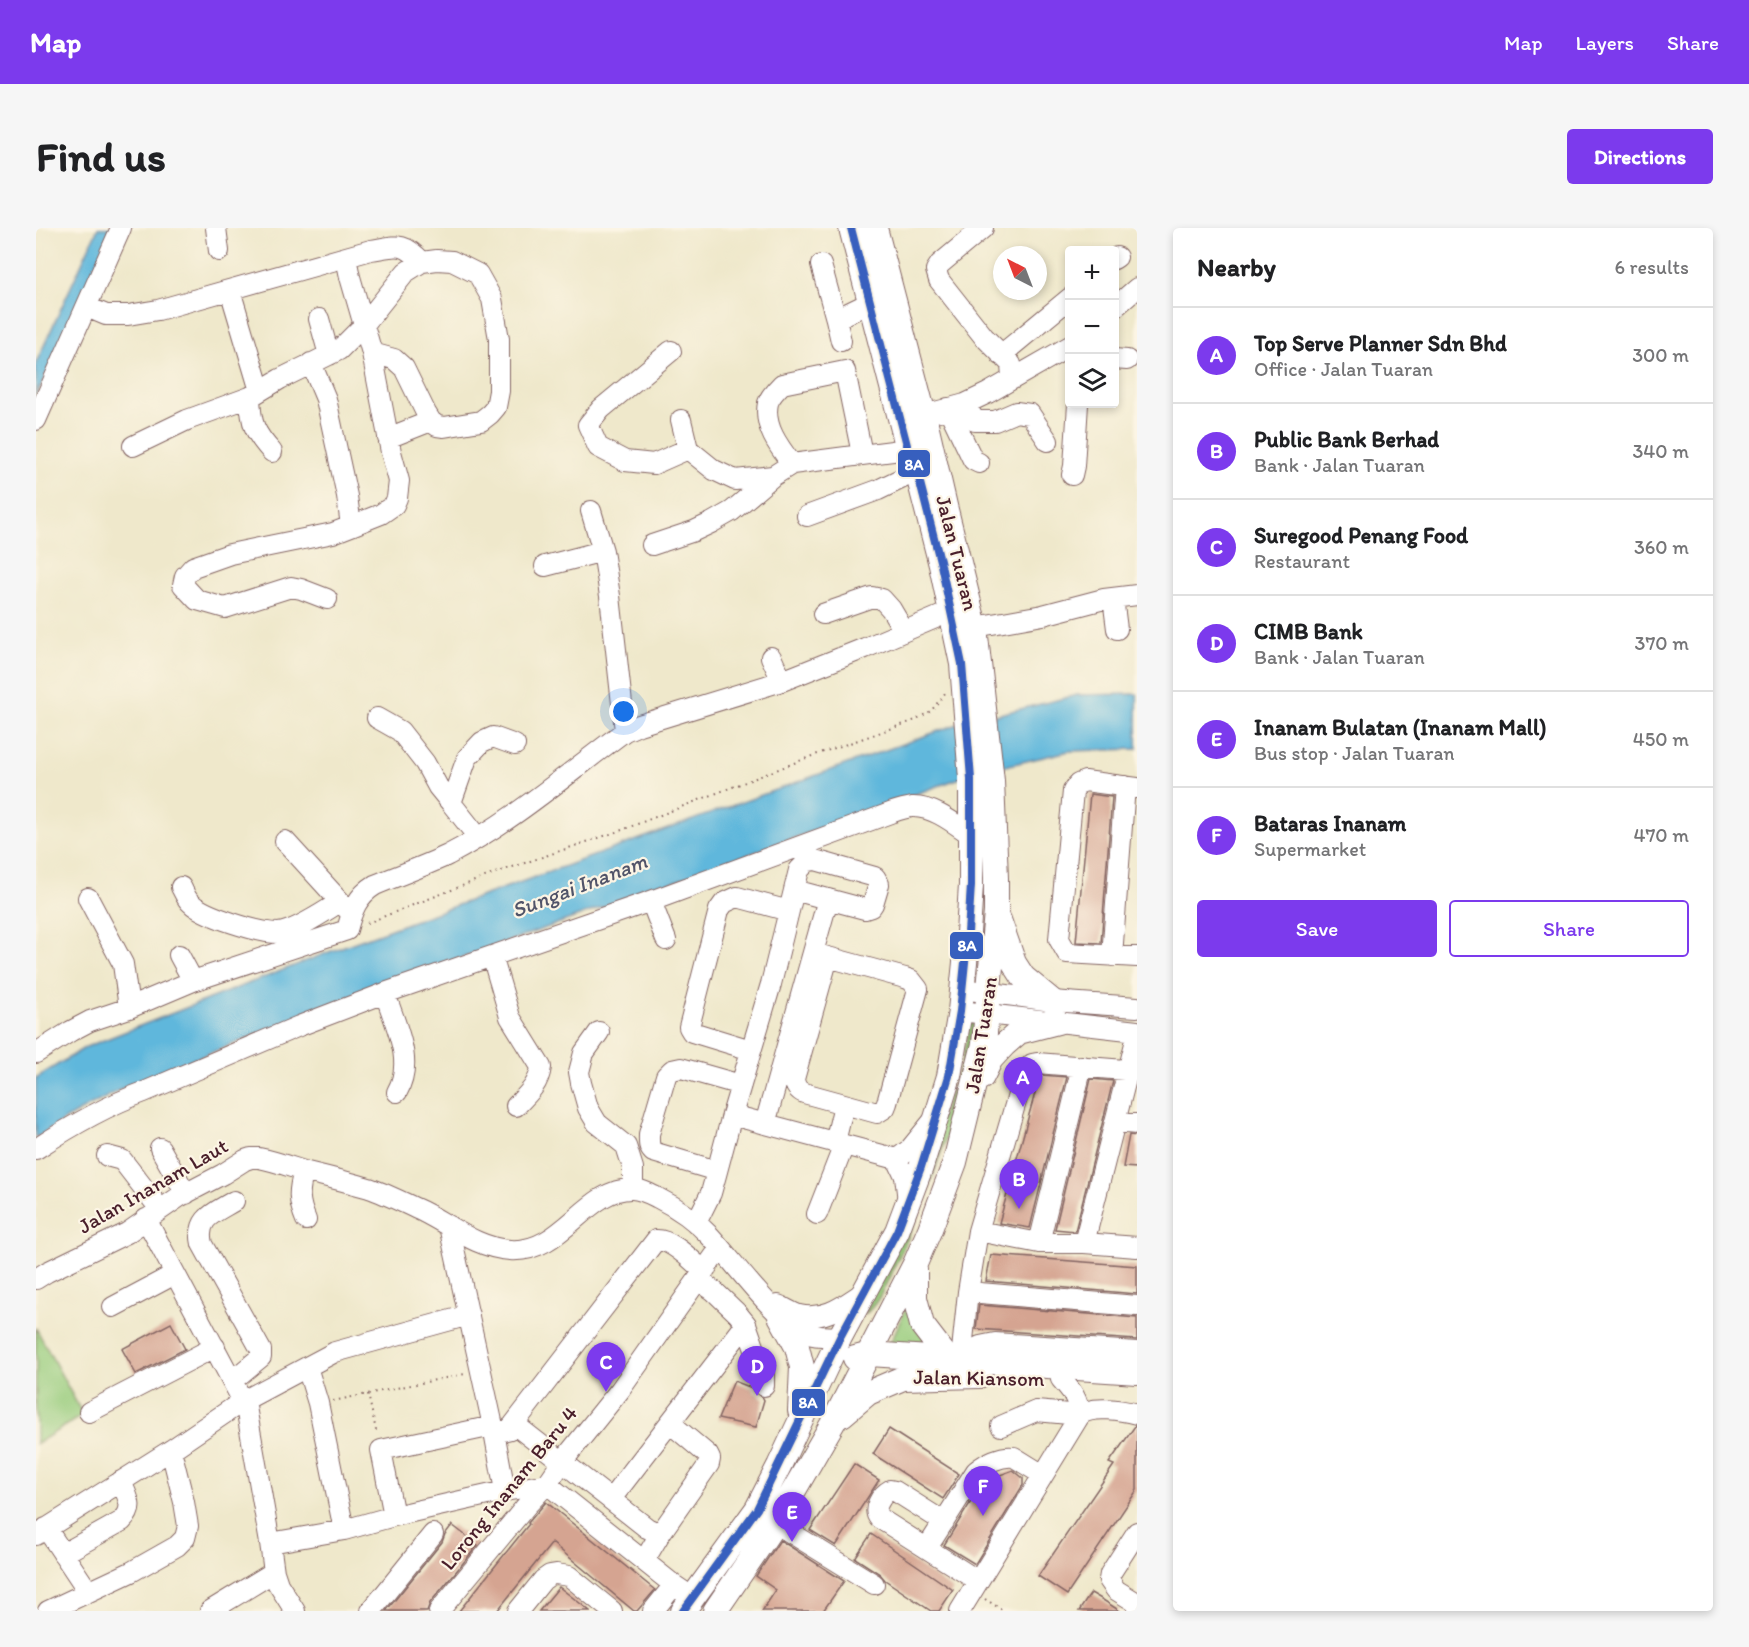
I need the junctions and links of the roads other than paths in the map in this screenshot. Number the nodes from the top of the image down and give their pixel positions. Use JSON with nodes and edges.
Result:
{"nodes":[{"id":1,"x":121,"y":228,"type":"edge"},
{"id":2,"x":216,"y":228,"type":"edge"},
{"id":3,"x":851,"y":228,"type":"edge"},
{"id":4,"x":982,"y":228,"type":"edge"},
{"id":5,"x":877,"y":235,"type":"edge"},
{"id":6,"x":219,"y":251,"type":"dead end"},
{"id":7,"x":346,"y":258,"type":"junction"},
{"id":8,"x":422,"y":262,"type":"junction"},
{"id":9,"x":820,"y":265,"type":"dead end"},
{"id":10,"x":1137,"y":288,"type":"edge"},
{"id":11,"x":230,"y":290,"type":"junction"},
{"id":12,"x":1068,"y":300,"type":"edge"},
{"id":13,"x":871,"y":302,"type":"junction"},
{"id":14,"x":1119,"y":304,"type":"edge"},
{"id":15,"x":87,"y":307,"type":"junction"},
{"id":16,"x":319,"y":319,"type":"dead end"},
{"id":17,"x":836,"y":319,"type":"junction"},
{"id":18,"x":363,"y":326,"type":"junction"},
{"id":19,"x":841,"y":341,"type":"dead end"},
{"id":20,"x":1065,"y":349,"type":"edge"},
{"id":21,"x":672,"y":351,"type":"dead end"},
{"id":22,"x":372,"y":353,"type":"junction"},
{"id":23,"x":329,"y":355,"type":"junction"},
{"id":24,"x":1001,"y":355,"type":"junction"},
{"id":25,"x":311,"y":363,"type":"junction"},
{"id":26,"x":1012,"y":379,"type":"junction"},
{"id":27,"x":255,"y":394,"type":"junction"},
{"id":28,"x":956,"y":406,"type":"junction"},
{"id":29,"x":1078,"y":408,"type":"edge"},
{"id":30,"x":924,"y":415,"type":"junction"},
{"id":31,"x":36,"y":420,"type":"edge"},
{"id":32,"x":681,"y":420,"type":"dead end"},
{"id":33,"x":431,"y":421,"type":"junction"},
{"id":34,"x":388,"y":438,"type":"junction"},
{"id":35,"x":1047,"y":441,"type":"dead end"},
{"id":36,"x":133,"y":446,"type":"dead end"},
{"id":37,"x":688,"y":449,"type":"junction"},
{"id":38,"x":272,"y":452,"type":"dead end"},
{"id":39,"x":862,"y":454,"type":"junction"},
{"id":40,"x":912,"y":460,"type":"junction"},
{"id":41,"x":979,"y":463,"type":"dead end"},
{"id":42,"x":792,"y":464,"type":"junction"},
{"id":43,"x":1072,"y":475,"type":"dead end"},
{"id":44,"x":773,"y":476,"type":"junction"},
{"id":45,"x":591,"y":511,"type":"dead end"},
{"id":46,"x":807,"y":516,"type":"dead end"},
{"id":47,"x":351,"y":526,"type":"junction"},
{"id":48,"x":652,"y":545,"type":"dead end"},
{"id":49,"x":603,"y":551,"type":"junction"},
{"id":50,"x":545,"y":566,"type":"dead end"},
{"id":51,"x":1137,"y":595,"type":"edge"},
{"id":52,"x":1113,"y":598,"type":"junction"},
{"id":53,"x":327,"y":599,"type":"dead end"},
{"id":54,"x":952,"y":611,"type":"junction"},
{"id":55,"x":823,"y":614,"type":"dead end"},
{"id":56,"x":975,"y":627,"type":"junction"},
{"id":57,"x":1117,"y":629,"type":"dead end"},
{"id":58,"x":904,"y":631,"type":"junction"},
{"id":59,"x":771,"y":657,"type":"dead end"},
{"id":60,"x":782,"y":681,"type":"junction"},
{"id":61,"x":975,"y":706,"type":"junction"},
{"id":62,"x":377,"y":718,"type":"dead end"},
{"id":63,"x":625,"y":731,"type":"junction"},
{"id":64,"x":515,"y":745,"type":"dead end"},
{"id":65,"x":981,"y":780,"type":"junction"},
{"id":66,"x":1131,"y":787,"type":"edge"},
{"id":67,"x":451,"y":803,"type":"junction"},
{"id":68,"x":971,"y":835,"type":"junction"},
{"id":69,"x":478,"y":837,"type":"junction"},
{"id":70,"x":285,"y":841,"type":"dead end"},
{"id":71,"x":181,"y":887,"type":"dead end"},
{"id":72,"x":794,"y":890,"type":"junction"},
{"id":73,"x":88,"y":898,"type":"dead end"},
{"id":74,"x":828,"y":899,"type":"junction"},
{"id":75,"x":651,"y":901,"type":"junction"},
{"id":76,"x":789,"y":911,"type":"junction"},
{"id":77,"x":996,"y":912,"type":"junction"},
{"id":78,"x":346,"y":916,"type":"junction"},
{"id":79,"x":666,"y":940,"type":"dead end"},
{"id":80,"x":179,"y":955,"type":"dead end"},
{"id":81,"x":821,"y":955,"type":"junction"},
{"id":82,"x":492,"y":956,"type":"junction"},
{"id":83,"x":1112,"y":956,"type":"junction"},
{"id":84,"x":1137,"y":957,"type":"edge"},
{"id":85,"x":193,"y":981,"type":"junction"},
{"id":86,"x":385,"y":993,"type":"junction"},
{"id":87,"x":961,"y":1000,"type":"junction"},
{"id":88,"x":988,"y":1003,"type":"junction"},
{"id":89,"x":129,"y":1008,"type":"junction"},
{"id":90,"x":1137,"y":1008,"type":"edge"},
{"id":91,"x":1055,"y":1012,"type":"junction"},
{"id":92,"x":1137,"y":1031,"type":"edge"},
{"id":93,"x":599,"y":1032,"type":"dead end"},
{"id":94,"x":1137,"y":1036,"type":"edge"},
{"id":95,"x":751,"y":1050,"type":"junction"},
{"id":96,"x":36,"y":1053,"type":"edge"},
{"id":97,"x":1082,"y":1066,"type":"junction"},
{"id":98,"x":1133,"y":1071,"type":"edge"},
{"id":99,"x":741,"y":1084,"type":"junction"},
{"id":100,"x":397,"y":1092,"type":"dead end"},
{"id":101,"x":973,"y":1095,"type":"junction"},
{"id":102,"x":844,"y":1105,"type":"junction"},
{"id":103,"x":516,"y":1106,"type":"dead end"},
{"id":104,"x":938,"y":1112,"type":"junction"},
{"id":105,"x":732,"y":1115,"type":"junction"},
{"id":106,"x":1115,"y":1122,"type":"junction"},
{"id":107,"x":765,"y":1124,"type":"junction"},
{"id":108,"x":1137,"y":1124,"type":"edge"},
{"id":109,"x":840,"y":1144,"type":"junction"},
{"id":110,"x":159,"y":1148,"type":"dead end"},
{"id":111,"x":36,"y":1149,"type":"edge"},
{"id":112,"x":107,"y":1156,"type":"dead end"},
{"id":113,"x":897,"y":1159,"type":"junction"},
{"id":114,"x":304,"y":1171,"type":"junction"},
{"id":115,"x":717,"y":1171,"type":"junction"},
{"id":116,"x":633,"y":1189,"type":"junction"},
{"id":117,"x":186,"y":1194,"type":"junction"},
{"id":118,"x":234,"y":1201,"type":"dead end"},
{"id":119,"x":909,"y":1201,"type":"junction"},
{"id":120,"x":153,"y":1214,"type":"junction"},
{"id":121,"x":817,"y":1214,"type":"dead end"},
{"id":122,"x":306,"y":1220,"type":"dead end"},
{"id":123,"x":696,"y":1223,"type":"junction"},
{"id":124,"x":449,"y":1226,"type":"junction"},
{"id":125,"x":978,"y":1231,"type":"junction"},
{"id":126,"x":1039,"y":1243,"type":"junction"},
{"id":127,"x":1084,"y":1243,"type":"junction"},
{"id":128,"x":1137,"y":1247,"type":"edge"},
{"id":129,"x":720,"y":1248,"type":"junction"},
{"id":130,"x":915,"y":1264,"type":"junction"},
{"id":131,"x":175,"y":1274,"type":"junction"},
{"id":132,"x":701,"y":1275,"type":"junction"},
{"id":133,"x":36,"y":1279,"type":"edge"},
{"id":134,"x":864,"y":1292,"type":"junction"},
{"id":135,"x":968,"y":1292,"type":"junction"},
{"id":136,"x":762,"y":1297,"type":"junction"},
{"id":137,"x":1137,"y":1306,"type":"edge"},
{"id":138,"x":112,"y":1307,"type":"dead end"},
{"id":139,"x":469,"y":1315,"type":"junction"},
{"id":140,"x":780,"y":1316,"type":"junction"},
{"id":141,"x":746,"y":1324,"type":"junction"},
{"id":142,"x":840,"y":1337,"type":"junction"},
{"id":143,"x":215,"y":1347,"type":"junction"},
{"id":144,"x":1137,"y":1352,"type":"edge"},
{"id":145,"x":870,"y":1354,"type":"junction"},
{"id":146,"x":954,"y":1360,"type":"junction"},
{"id":147,"x":307,"y":1367,"type":"junction"},
{"id":148,"x":1137,"y":1372,"type":"edge"},
{"id":149,"x":1061,"y":1379,"type":"junction"},
{"id":150,"x":232,"y":1381,"type":"junction"},
{"id":151,"x":1137,"y":1384,"type":"edge"},
{"id":152,"x":764,"y":1386,"type":"dead end"},
{"id":153,"x":243,"y":1401,"type":"junction"},
{"id":154,"x":89,"y":1412,"type":"dead end"},
{"id":155,"x":1137,"y":1414,"type":"edge"},
{"id":156,"x":1080,"y":1415,"type":"junction"},
{"id":157,"x":834,"y":1421,"type":"junction"},
{"id":158,"x":670,"y":1423,"type":"junction"},
{"id":159,"x":800,"y":1423,"type":"junction"},
{"id":160,"x":514,"y":1424,"type":"junction"},
{"id":161,"x":1001,"y":1426,"type":"dead end"},
{"id":162,"x":494,"y":1429,"type":"junction"},
{"id":163,"x":171,"y":1450,"type":"junction"},
{"id":164,"x":562,"y":1462,"type":"junction"},
{"id":165,"x":1043,"y":1474,"type":"junction"},
{"id":166,"x":121,"y":1481,"type":"junction"},
{"id":167,"x":547,"y":1484,"type":"junction"},
{"id":168,"x":505,"y":1491,"type":"junction"},
{"id":169,"x":611,"y":1500,"type":"junction"},
{"id":170,"x":394,"y":1516,"type":"junction"},
{"id":171,"x":944,"y":1522,"type":"junction"},
{"id":172,"x":775,"y":1523,"type":"junction"},
{"id":173,"x":344,"y":1530,"type":"junction"},
{"id":174,"x":41,"y":1532,"type":"edge"},
{"id":175,"x":1137,"y":1532,"type":"edge"},
{"id":176,"x":433,"y":1534,"type":"dead end"},
{"id":177,"x":660,"y":1534,"type":"junction"},
{"id":178,"x":270,"y":1543,"type":"junction"},
{"id":179,"x":927,"y":1548,"type":"junction"},
{"id":180,"x":63,"y":1554,"type":"junction"},
{"id":181,"x":644,"y":1561,"type":"junction"},
{"id":182,"x":274,"y":1572,"type":"junction"},
{"id":183,"x":874,"y":1584,"type":"dead end"},
{"id":184,"x":975,"y":1586,"type":"junction"},
{"id":185,"x":88,"y":1591,"type":"junction"},
{"id":186,"x":684,"y":1598,"type":"edge"},
{"id":187,"x":1137,"y":1603,"type":"edge"},
{"id":188,"x":601,"y":1608,"type":"edge"},
{"id":189,"x":716,"y":1610,"type":"edge"},
{"id":190,"x":48,"y":1611,"type":"edge"},
{"id":191,"x":210,"y":1611,"type":"edge"},
{"id":192,"x":295,"y":1611,"type":"edge"},
{"id":193,"x":371,"y":1611,"type":"edge"},
{"id":194,"x":439,"y":1611,"type":"edge"},
{"id":195,"x":518,"y":1611,"type":"edge"},
{"id":196,"x":653,"y":1611,"type":"edge"},
{"id":197,"x":960,"y":1611,"type":"edge"}],
"edges":[{"from":1,"to":15,"type":"street"},
{"from":2,"to":6,"type":"street"},
{"from":3,"to":13,"type":"main road","name":"Jalan Tuaran"},
{"from":4,"to":24,"type":"street"},
{"from":5,"to":13,"type":"main road"},
{"from":5,"to":30,"type":"main road","name":"Jalan Tuaran"},
{"from":7,"to":8,"type":"street"},
{"from":7,"to":11,"type":"street"},
{"from":7,"to":18,"type":"street"},
{"from":8,"to":18,"type":"street"},
{"from":8,"to":33,"type":"street"},
{"from":9,"to":17,"type":"street"},
{"from":10,"to":14,"type":"street"},
{"from":11,"to":15,"type":"street"},
{"from":11,"to":27,"type":"street"},
{"from":12,"to":24,"type":"street"},
{"from":13,"to":17,"type":"street"},
{"from":13,"to":40,"type":"main road","name":"Jalan Tuaran"},
{"from":15,"to":31,"type":"street"},
{"from":16,"to":23,"type":"street"},
{"from":17,"to":19,"type":"street"},
{"from":18,"to":22,"type":"street"},
{"from":18,"to":23,"type":"street"},
{"from":20,"to":26,"type":"street"},
{"from":21,"to":37,"type":"street"},
{"from":22,"to":33,"type":"street"},
{"from":22,"to":34,"type":"street"},
{"from":23,"to":25,"type":"street"},
{"from":24,"to":26,"type":"street"},
{"from":25,"to":27,"type":"street"},
{"from":25,"to":47,"type":"street"},
{"from":26,"to":28,"type":"street"},
{"from":27,"to":36,"type":"street"},
{"from":27,"to":38,"type":"street"},
{"from":28,"to":30,"type":"street"},
{"from":28,"to":35,"type":"street"},
{"from":28,"to":41,"type":"street"},
{"from":29,"to":43,"type":"street"},
{"from":30,"to":56,"type":"main road","name":"Jalan Tuaran"},
{"from":32,"to":37,"type":"street"},
{"from":33,"to":34,"type":"street"},
{"from":34,"to":47,"type":"street"},
{"from":37,"to":44,"type":"street"},
{"from":39,"to":40,"type":"street"},
{"from":39,"to":42,"type":"street"},
{"from":39,"to":42,"type":"street"},
{"from":40,"to":46,"type":"street"},
{"from":40,"to":54,"type":"main road","name":"Jalan Tuaran"},
{"from":42,"to":44,"type":"street"},
{"from":44,"to":48,"type":"street"},
{"from":45,"to":49,"type":"street"},
{"from":47,"to":53,"type":"street"},
{"from":49,"to":50,"type":"street"},
{"from":49,"to":63,"type":"street"},
{"from":51,"to":52,"type":"street"},
{"from":52,"to":56,"type":"street"},
{"from":52,"to":57,"type":"street"},
{"from":54,"to":58,"type":"street"},
{"from":54,"to":61,"type":"main road","name":"Jalan Tuaran"},
{"from":55,"to":58,"type":"street"},
{"from":56,"to":61,"type":"main road","name":"Jalan Tuaran"},
{"from":58,"to":60,"type":"street"},
{"from":59,"to":60,"type":"street"},
{"from":60,"to":63,"type":"street"},
{"from":61,"to":65,"type":"main road","name":"Jalan Tuaran"},
{"from":62,"to":67,"type":"street"},
{"from":63,"to":69,"type":"street"},
{"from":64,"to":67,"type":"street"},
{"from":65,"to":68,"type":"main road","name":"Jalan Tuaran"},
{"from":65,"to":77,"type":"main road","name":"Jalan Tuaran"},
{"from":66,"to":83,"type":"street"},
{"from":66,"to":83,"type":"street"},
{"from":67,"to":69,"type":"street"},
{"from":68,"to":75,"type":"street"},
{"from":68,"to":87,"type":"main road","name":"Jalan Tuaran"},
{"from":69,"to":78,"type":"street"},
{"from":70,"to":78,"type":"street"},
{"from":71,"to":78,"type":"street"},
{"from":72,"to":74,"type":"street"},
{"from":72,"to":74,"type":"street"},
{"from":72,"to":76,"type":"street"},
{"from":73,"to":89,"type":"street"},
{"from":74,"to":81,"type":"street"},
{"from":75,"to":79,"type":"street"},
{"from":75,"to":82,"type":"street"},
{"from":76,"to":95,"type":"street"},
{"from":76,"to":95,"type":"street"},
{"from":77,"to":88,"type":"main road","name":"Jalan Tuaran"},
{"from":77,"to":91,"type":"main road"},
{"from":78,"to":85,"type":"street"},
{"from":80,"to":85,"type":"street"},
{"from":81,"to":102,"type":"street"},
{"from":81,"to":102,"type":"street"},
{"from":81,"to":107,"type":"street"},
{"from":82,"to":86,"type":"street"},
{"from":82,"to":103,"type":"street"},
{"from":83,"to":84,"type":"street"},
{"from":85,"to":89,"type":"street"},
{"from":86,"to":100,"type":"street"},
{"from":86,"to":111,"type":"street"},
{"from":87,"to":88,"type":"street"},
{"from":87,"to":104,"type":"main road","name":"Jalan Tuaran"},
{"from":88,"to":91,"type":"street"},
{"from":88,"to":101,"type":"main road","name":"Jalan Tuaran"},
{"from":89,"to":96,"type":"street"},
{"from":90,"to":91,"type":"street"},
{"from":91,"to":92,"type":"street"},
{"from":91,"to":101,"type":"main road"},
{"from":93,"to":116,"type":"street"},
{"from":94,"to":98,"type":"street"},
{"from":95,"to":99,"type":"street"},
{"from":97,"to":98,"type":"street"},
{"from":97,"to":125,"type":"street"},
{"from":97,"to":126,"type":"street"},
{"from":98,"to":106,"type":"street"},
{"from":99,"to":105,"type":"street"},
{"from":99,"to":115,"type":"street"},
{"from":101,"to":130,"type":"main road","name":"Jalan Tuaran"},
{"from":102,"to":109,"type":"street"},
{"from":104,"to":113,"type":"street"},
{"from":104,"to":119,"type":"main road","name":"Jalan Tuaran"},
{"from":105,"to":107,"type":"street"},
{"from":105,"to":115,"type":"street"},
{"from":106,"to":108,"type":"street"},
{"from":106,"to":127,"type":"street"},
{"from":107,"to":109,"type":"street"},
{"from":109,"to":113,"type":"street"},
{"from":109,"to":121,"type":"street"},
{"from":110,"to":117,"type":"street"},
{"from":112,"to":120,"type":"street"},
{"from":113,"to":119,"type":"street"},
{"from":114,"to":117,"type":"street","name":"Jalan Inanam Laut"},
{"from":114,"to":122,"type":"street"},
{"from":114,"to":124,"type":"street","name":"Jalan Inanam Laut"},
{"from":115,"to":123,"type":"street"},
{"from":116,"to":123,"type":"street"},
{"from":116,"to":124,"type":"street","name":"Jalan Inanam Laut"},
{"from":117,"to":120,"type":"street","name":"Jalan Inanam Laut"},
{"from":118,"to":150,"type":"street"},
{"from":119,"to":134,"type":"main road","name":"Jalan Tuaran"},
{"from":120,"to":131,"type":"street"},
{"from":120,"to":133,"type":"street","name":"Jalan Inanam Laut"},
{"from":123,"to":129,"type":"street"},
{"from":124,"to":139,"type":"street"},
{"from":125,"to":126,"type":"street"},
{"from":125,"to":135,"type":"street"},
{"from":126,"to":127,"type":"street"},
{"from":127,"to":128,"type":"street"},
{"from":129,"to":132,"type":"street","name":"Lorong Inanam Baru 4"},
{"from":129,"to":136,"type":"street"},
{"from":130,"to":142,"type":"main road"},
{"from":130,"to":145,"type":"main road","name":"Jalan Tuaran"},
{"from":130,"to":146,"type":"main road"},
{"from":131,"to":138,"type":"street"},
{"from":131,"to":143,"type":"street"},
{"from":132,"to":141,"type":"street"},
{"from":132,"to":160,"type":"street"},
{"from":132,"to":164,"type":"street","name":"Lorong Inanam Baru 4"},
{"from":134,"to":136,"type":"street"},
{"from":134,"to":142,"type":"main road","name":"Jalan Tuaran"},
{"from":135,"to":137,"type":"street"},
{"from":135,"to":146,"type":"street"},
{"from":136,"to":140,"type":"street"},
{"from":139,"to":147,"type":"street"},
{"from":139,"to":162,"type":"street"},
{"from":140,"to":142,"type":"street"},
{"from":140,"to":159,"type":"main road"},
{"from":141,"to":152,"type":"street"},
{"from":141,"to":158,"type":"street"},
{"from":142,"to":159,"type":"main road","name":"Jalan Tuaran"},
{"from":143,"to":150,"type":"street"},
{"from":143,"to":154,"type":"street"},
{"from":144,"to":146,"type":"street"},
{"from":145,"to":146,"type":"main road","name":"Jalan Kiansom"},
{"from":145,"to":157,"type":"main road","name":"Jalan Tuaran"},
{"from":145,"to":159,"type":"main road"},
{"from":146,"to":148,"type":"main road","name":"Jalan Kiansom"},
{"from":147,"to":153,"type":"street"},
{"from":147,"to":173,"type":"street"},
{"from":149,"to":151,"type":"main road","name":"Jalan Kiansom"},
{"from":149,"to":156,"type":"street"},
{"from":149,"to":157,"type":"main road","name":"Jalan Kiansom"},
{"from":150,"to":153,"type":"street"},
{"from":153,"to":163,"type":"street"},
{"from":153,"to":178,"type":"street"},
{"from":155,"to":156,"type":"street"},
{"from":156,"to":161,"type":"street"},
{"from":156,"to":165,"type":"street"},
{"from":157,"to":172,"type":"main road","name":"Jalan Tuaran"},
{"from":158,"to":169,"type":"street"},
{"from":158,"to":177,"type":"street"},
{"from":159,"to":186,"type":"main road","name":"Jalan Tuaran"},
{"from":160,"to":162,"type":"street"},
{"from":160,"to":164,"type":"street"},
{"from":162,"to":168,"type":"street"},
{"from":162,"to":170,"type":"street"},
{"from":163,"to":166,"type":"street"},
{"from":163,"to":185,"type":"street"},
{"from":164,"to":167,"type":"street","name":"Lorong Inanam Baru 4"},
{"from":164,"to":169,"type":"street"},
{"from":165,"to":171,"type":"street"},
{"from":165,"to":184,"type":"street"},
{"from":166,"to":174,"type":"street"},
{"from":166,"to":180,"type":"street"},
{"from":167,"to":168,"type":"street"},
{"from":167,"to":181,"type":"street"},
{"from":167,"to":194,"type":"street","name":"Lorong Inanam Baru 4"},
{"from":168,"to":170,"type":"street"},
{"from":169,"to":177,"type":"street"},
{"from":170,"to":173,"type":"street"},
{"from":171,"to":179,"type":"street"},
{"from":171,"to":179,"type":"street"},
{"from":172,"to":183,"type":"street"},
{"from":172,"to":189,"type":"main road","name":"Jalan Tuaran"},
{"from":173,"to":178,"type":"street"},
{"from":174,"to":180,"type":"street"},
{"from":175,"to":187,"type":"street"},
{"from":176,"to":193,"type":"street"},
{"from":177,"to":181,"type":"street"},
{"from":178,"to":182,"type":"street"},
{"from":179,"to":184,"type":"street"},
{"from":180,"to":185,"type":"street"},
{"from":181,"to":186,"type":"street"},
{"from":182,"to":191,"type":"street"},
{"from":182,"to":192,"type":"street"},
{"from":184,"to":197,"type":"street"},
{"from":185,"to":190,"type":"street"},
{"from":186,"to":196,"type":"street"},
{"from":188,"to":195,"type":"street"}]}
